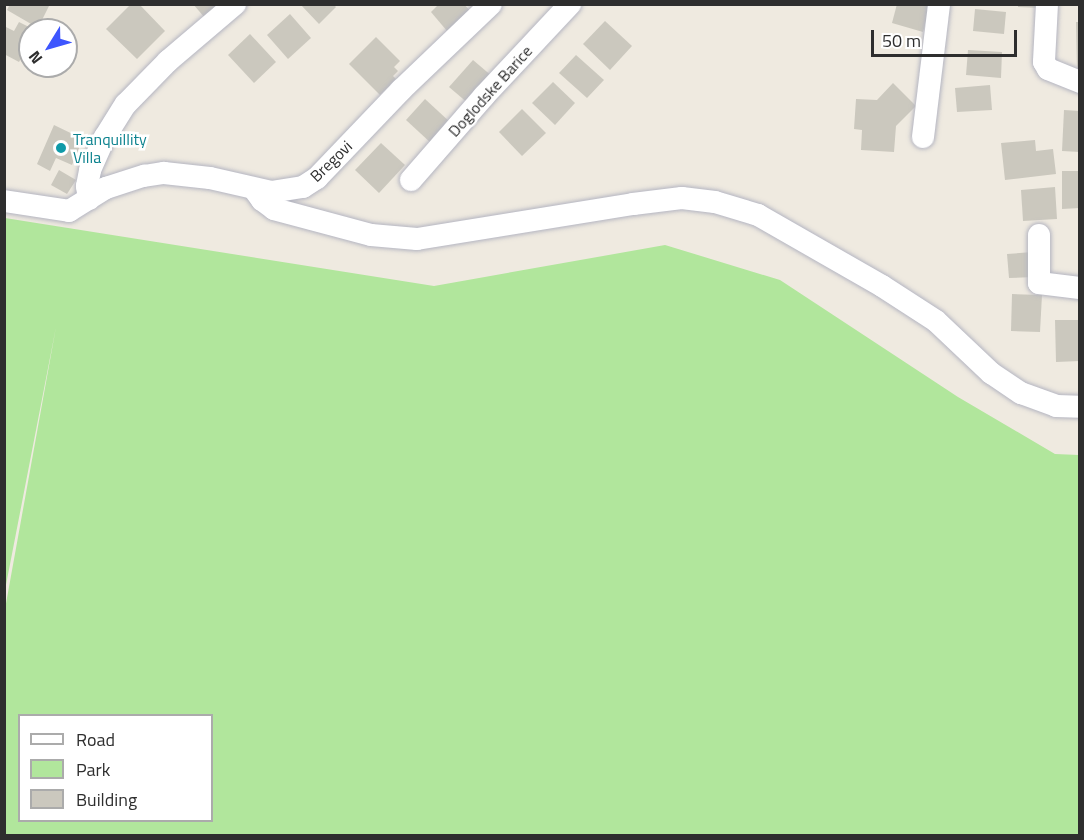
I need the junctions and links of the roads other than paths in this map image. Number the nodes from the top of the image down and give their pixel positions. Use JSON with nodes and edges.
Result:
{"nodes":[{"id":1,"x":235,"y":4,"type":"edge"},
{"id":2,"x":491,"y":4,"type":"edge"},
{"id":3,"x":570,"y":4,"type":"edge"},
{"id":4,"x":939,"y":4,"type":"edge"},
{"id":5,"x":1047,"y":4,"type":"edge"},
{"id":6,"x":1080,"y":81,"type":"edge"},
{"id":7,"x":923,"y":137,"type":"dead end"},
{"id":8,"x":411,"y":180,"type":"dead end"},
{"id":9,"x":254,"y":189,"type":"junction"},
{"id":10,"x":89,"y":199,"type":"junction"},
{"id":11,"x":4,"y":201,"type":"edge"},
{"id":12,"x":1039,"y":235,"type":"dead end"},
{"id":13,"x":1080,"y":288,"type":"edge"},
{"id":14,"x":1080,"y":407,"type":"edge"}],
"edges":[{"from":1,"to":10,"type":"street"},
{"from":2,"to":9,"type":"street","name":"Bregovi"},
{"from":3,"to":8,"type":"street","name":"Doglodske Barice"},
{"from":4,"to":7,"type":"street"},
{"from":5,"to":6,"type":"street"},
{"from":9,"to":10,"type":"street","name":"Bregovi"},
{"from":9,"to":14,"type":"street"},
{"from":10,"to":11,"type":"street","name":"Bregovi"},
{"from":12,"to":13,"type":"street"}]}
